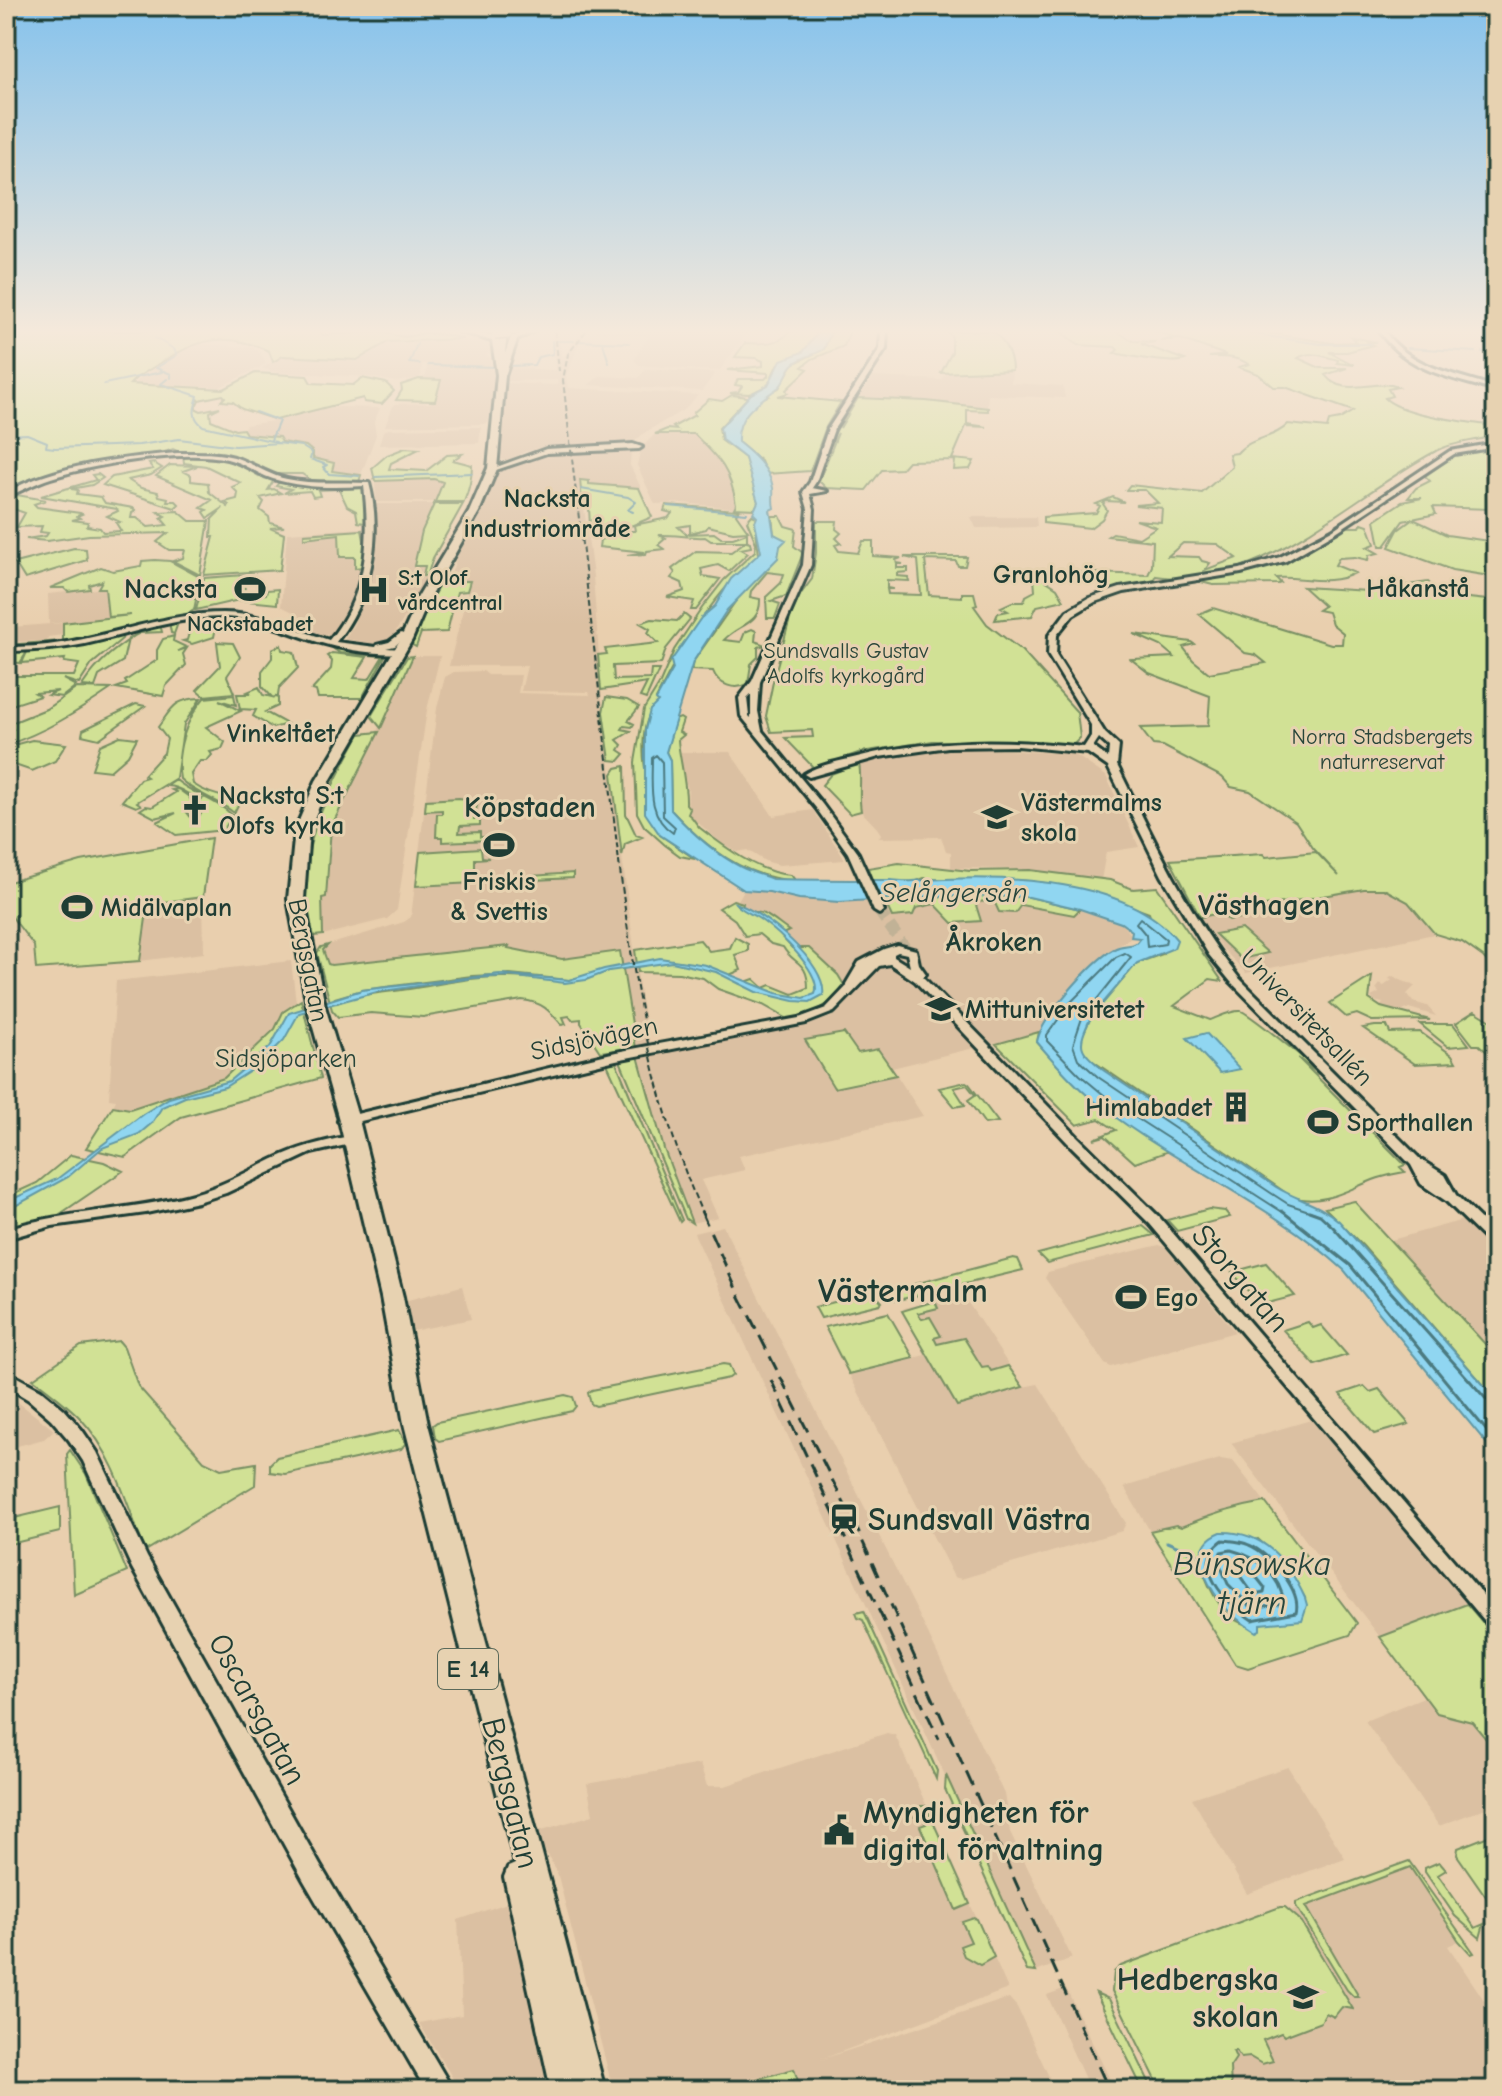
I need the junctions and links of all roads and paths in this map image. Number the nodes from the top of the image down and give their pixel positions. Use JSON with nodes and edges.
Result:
{"nodes":[{"id":1,"x":494,"y":429,"type":"edge"},
{"id":2,"x":831,"y":429,"type":"edge"},
{"id":3,"x":1496,"y":445,"type":"edge"},
{"id":4,"x":630,"y":447,"type":"dead end"},
{"id":5,"x":490,"y":468,"type":"junction"},
{"id":6,"x":809,"y":488,"type":"junction"},
{"id":7,"x":6,"y":495,"type":"edge"},
{"id":8,"x":811,"y":509,"type":"junction"},
{"id":9,"x":331,"y":641,"type":"junction"},
{"id":10,"x":378,"y":647,"type":"junction"},
{"id":11,"x":397,"y":647,"type":"junction"},
{"id":12,"x":6,"y":649,"type":"edge"},
{"id":13,"x":1095,"y":723,"type":"junction"},
{"id":14,"x":1110,"y":747,"type":"junction"},
{"id":15,"x":1092,"y":748,"type":"junction"},
{"id":16,"x":1112,"y":765,"type":"junction"},
{"id":17,"x":805,"y":778,"type":"junction"},
{"id":18,"x":878,"y":907,"type":"tunnel mouth"},
{"id":19,"x":892,"y":957,"type":"junction"},
{"id":20,"x":912,"y":957,"type":"joint"},
{"id":21,"x":926,"y":987,"type":"junction"},
{"id":22,"x":347,"y":1130,"type":"junction"},
{"id":23,"x":1416,"y":1163,"type":"junction"},
{"id":24,"x":1448,"y":1191,"type":"junction"},
{"id":25,"x":6,"y":1234,"type":"edge"},
{"id":26,"x":1496,"y":1242,"type":"edge"},
{"id":27,"x":6,"y":1378,"type":"edge"},
{"id":28,"x":423,"y":1449,"type":"junction"},
{"id":29,"x":1496,"y":1622,"type":"edge"},
{"id":30,"x":440,"y":2090,"type":"edge"},
{"id":31,"x":567,"y":2090,"type":"edge"},
{"id":32,"x":589,"y":2090,"type":"edge"}],
"edges":[{"from":1,"to":5,"type":"highway","name":"Bergsgatan","number":"E 14"},
{"from":2,"to":6,"type":"street"},
{"from":3,"to":13,"type":"street"},
{"from":4,"to":5,"type":"street"},
{"from":5,"to":11,"type":"highway","name":"Bergsgatan","number":"E 14"},
{"from":6,"to":8,"type":"street"},
{"from":6,"to":8,"type":"street"},
{"from":7,"to":9,"type":"street"},
{"from":8,"to":17,"type":"street"},
{"from":9,"to":10,"type":"street"},
{"from":9,"to":11,"type":"street"},
{"from":9,"to":12,"type":"street"},
{"from":10,"to":11,"type":"street"},
{"from":10,"to":11,"type":"street"},
{"from":11,"to":22,"type":"highway","name":"Bergsgatan","number":"E 14"},
{"from":13,"to":14,"type":"street"},
{"from":13,"to":15,"type":"street"},
{"from":14,"to":15,"type":"street"},
{"from":14,"to":16,"type":"street"},
{"from":15,"to":16,"type":"street","name":"Universitetsallén"},
{"from":15,"to":17,"type":"street"},
{"from":16,"to":23,"type":"street","name":"Universitetsallén"},
{"from":17,"to":18,"type":"street"},
{"from":19,"to":20,"type":"street","name":"Sidsjövägen"},
{"from":19,"to":21,"type":"street","name":"Storgatan"},
{"from":19,"to":22,"type":"street","name":"Sidsjövägen"},
{"from":20,"to":21,"type":"street","name":"Storgatan"},
{"from":21,"to":29,"type":"street","name":"Storgatan"},
{"from":22,"to":25,"type":"street","name":"Sidsjövägen"},
{"from":22,"to":28,"type":"highway","name":"Bergsgatan","number":"E 14"},
{"from":23,"to":24,"type":"street","name":"Universitetsallén"},
{"from":23,"to":24,"type":"street","name":"Universitetsallén"},
{"from":24,"to":26,"type":"street","name":"Universitetsallén"},
{"from":27,"to":30,"type":"main road","name":"Oscarsgatan"},
{"from":28,"to":31,"type":"highway","name":"Bergsgatan","number":"E 14"},
{"from":28,"to":32,"type":"highway","name":"Bergsgatan","number":"E 14"}]}
